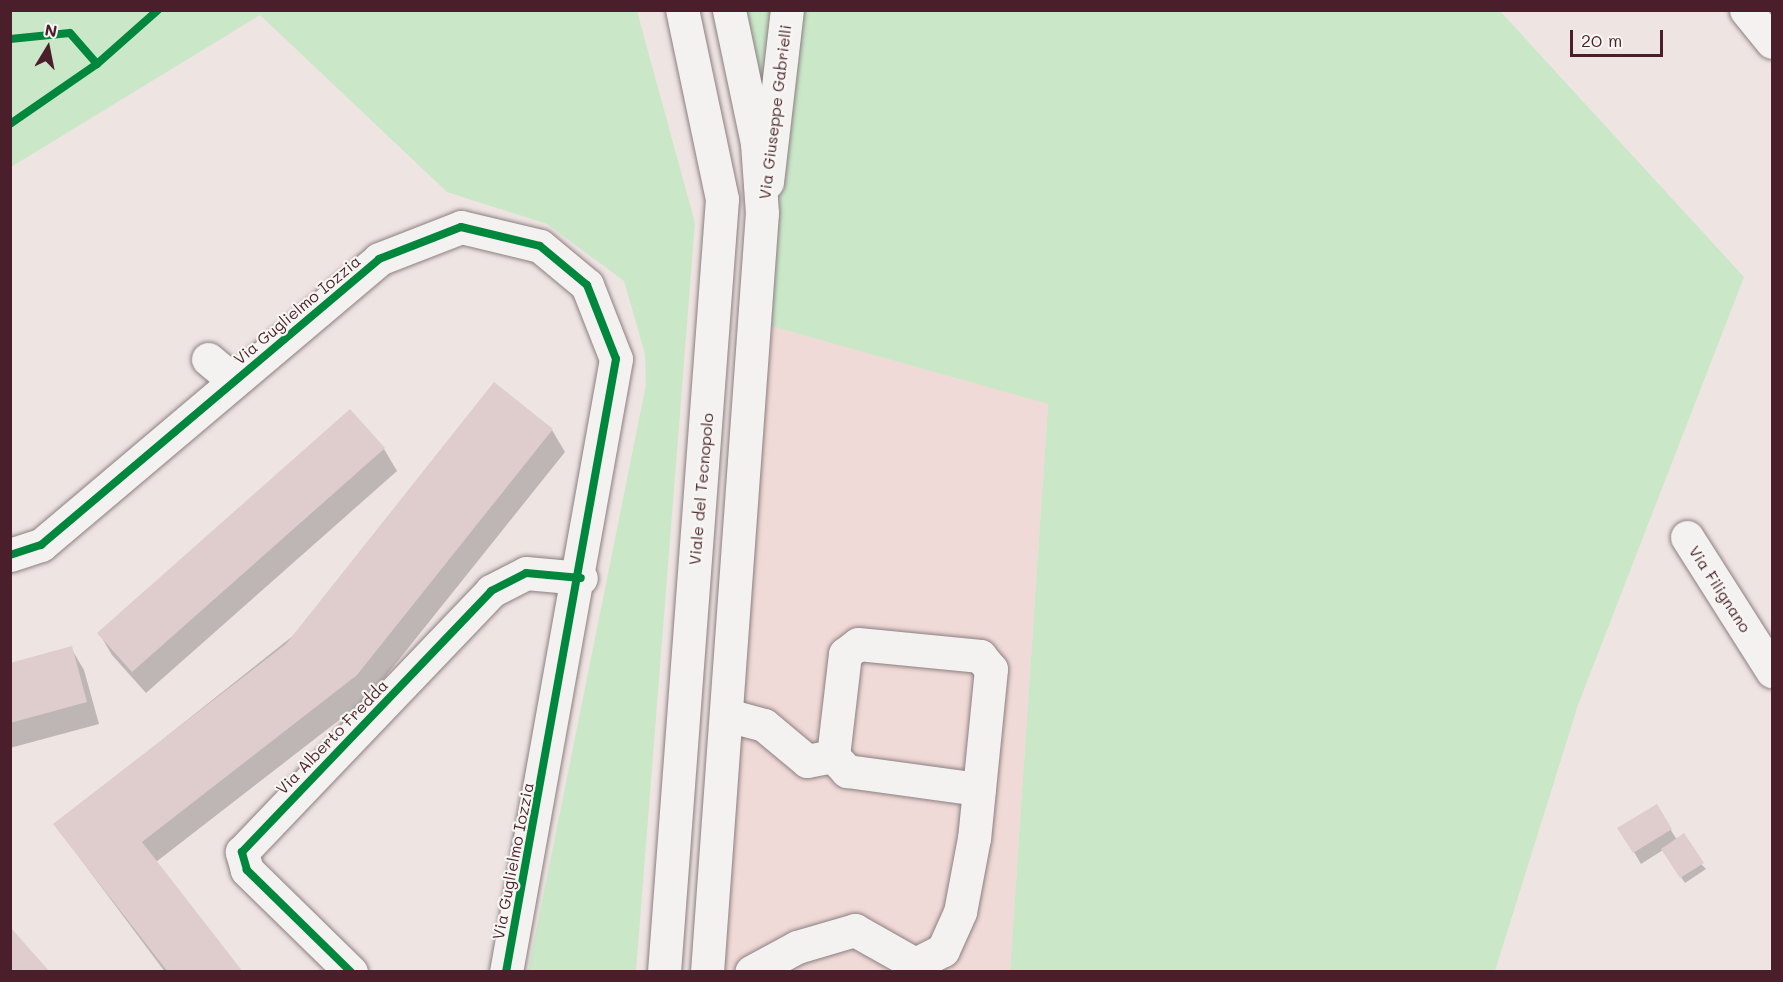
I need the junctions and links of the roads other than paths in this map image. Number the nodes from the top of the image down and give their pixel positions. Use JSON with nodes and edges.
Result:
{"nodes":[{"id":1,"x":682,"y":10,"type":"edge"},
{"id":2,"x":729,"y":10,"type":"edge"},
{"id":3,"x":788,"y":10,"type":"edge"},
{"id":4,"x":1746,"y":10,"type":"edge"},
{"id":5,"x":1773,"y":42,"type":"edge"},
{"id":6,"x":762,"y":213,"type":"junction"},
{"id":7,"x":208,"y":359,"type":"dead end"},
{"id":8,"x":234,"y":381,"type":"junction"},
{"id":9,"x":1687,"y":537,"type":"dead end"},
{"id":10,"x":10,"y":555,"type":"edge"},
{"id":11,"x":581,"y":578,"type":"junction"},
{"id":12,"x":1773,"y":671,"type":"edge"},
{"id":13,"x":727,"y":715,"type":"junction"},
{"id":14,"x":832,"y":756,"type":"junction"},
{"id":15,"x":979,"y":789,"type":"junction"},
{"id":16,"x":351,"y":972,"type":"edge"},
{"id":17,"x":506,"y":972,"type":"edge"},
{"id":18,"x":664,"y":972,"type":"edge"},
{"id":19,"x":707,"y":972,"type":"edge"},
{"id":20,"x":751,"y":972,"type":"edge"}],
"edges":[{"from":1,"to":18,"type":"street","name":"Viale del Tecnopolo"},
{"from":2,"to":6,"type":"street"},
{"from":3,"to":6,"type":"street","name":"Via Giuseppe Gabrielli"},
{"from":4,"to":5,"type":"street"},
{"from":6,"to":13,"type":"street"},
{"from":7,"to":8,"type":"street"},
{"from":8,"to":10,"type":"street","name":"Via Guglielmo Iozzia"},
{"from":8,"to":11,"type":"street","name":"Via Guglielmo Iozzia"},
{"from":9,"to":12,"type":"street","name":"Via Filignano"},
{"from":11,"to":16,"type":"street","name":"Via Alberto Fredda"},
{"from":11,"to":17,"type":"street","name":"Via Guglielmo Iozzia"},
{"from":13,"to":14,"type":"street"},
{"from":13,"to":19,"type":"street"},
{"from":14,"to":15,"type":"street"},
{"from":14,"to":15,"type":"street"},
{"from":15,"to":20,"type":"street"}]}
